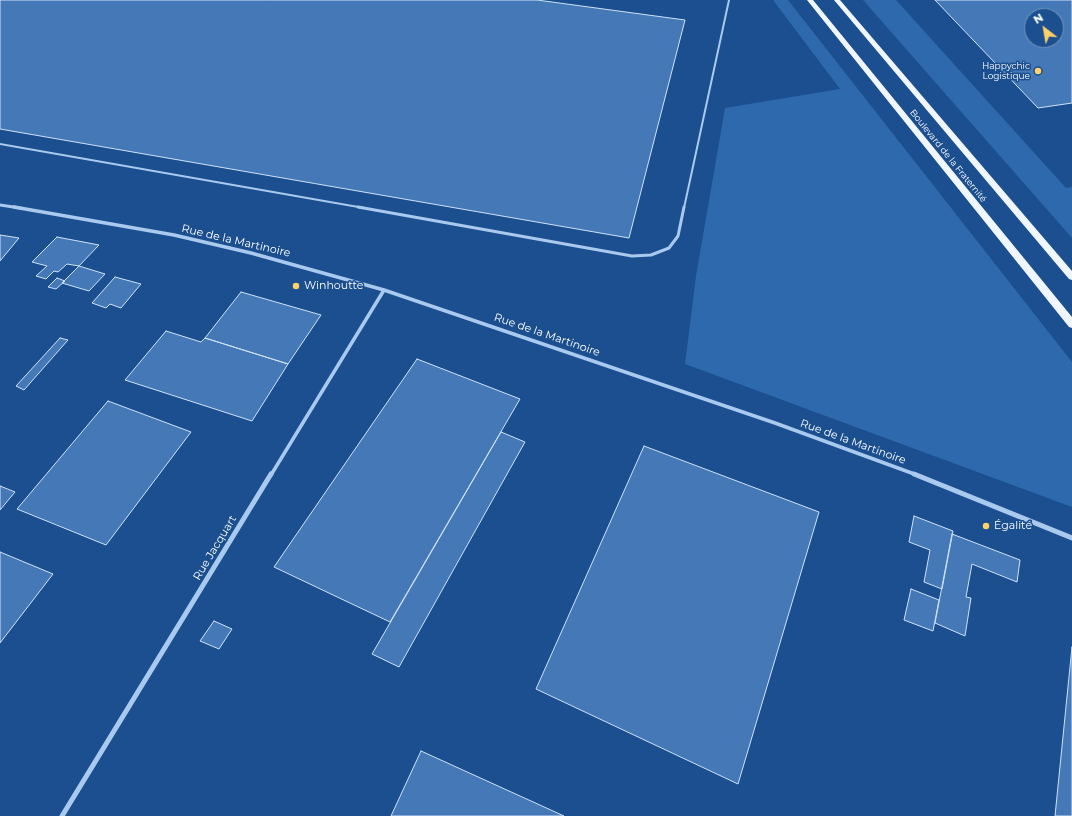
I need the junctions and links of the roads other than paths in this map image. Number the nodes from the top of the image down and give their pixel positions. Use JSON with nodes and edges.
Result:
{"nodes":[{"id":1,"x":729,"y":0,"type":"edge"},
{"id":2,"x":810,"y":0,"type":"edge"},
{"id":3,"x":837,"y":0,"type":"edge"},
{"id":4,"x":0,"y":144,"type":"edge"},
{"id":5,"x":0,"y":205,"type":"edge"},
{"id":6,"x":1072,"y":277,"type":"edge"},
{"id":7,"x":384,"y":290,"type":"junction"},
{"id":8,"x":1072,"y":324,"type":"edge"},
{"id":9,"x":1072,"y":538,"type":"edge"},
{"id":10,"x":62,"y":816,"type":"edge"}],
"edges":[{"from":1,"to":4,"type":"lane"},
{"from":2,"to":8,"type":"main road","name":"Boulevard de la Fraternité"},
{"from":3,"to":6,"type":"main road","name":"Boulevard de la Fraternité"},
{"from":5,"to":7,"type":"street","name":"Rue de la Martinoire"},
{"from":7,"to":9,"type":"street","name":"Rue de la Martinoire"},
{"from":7,"to":10,"type":"street","name":"Rue Jacquart"}]}
